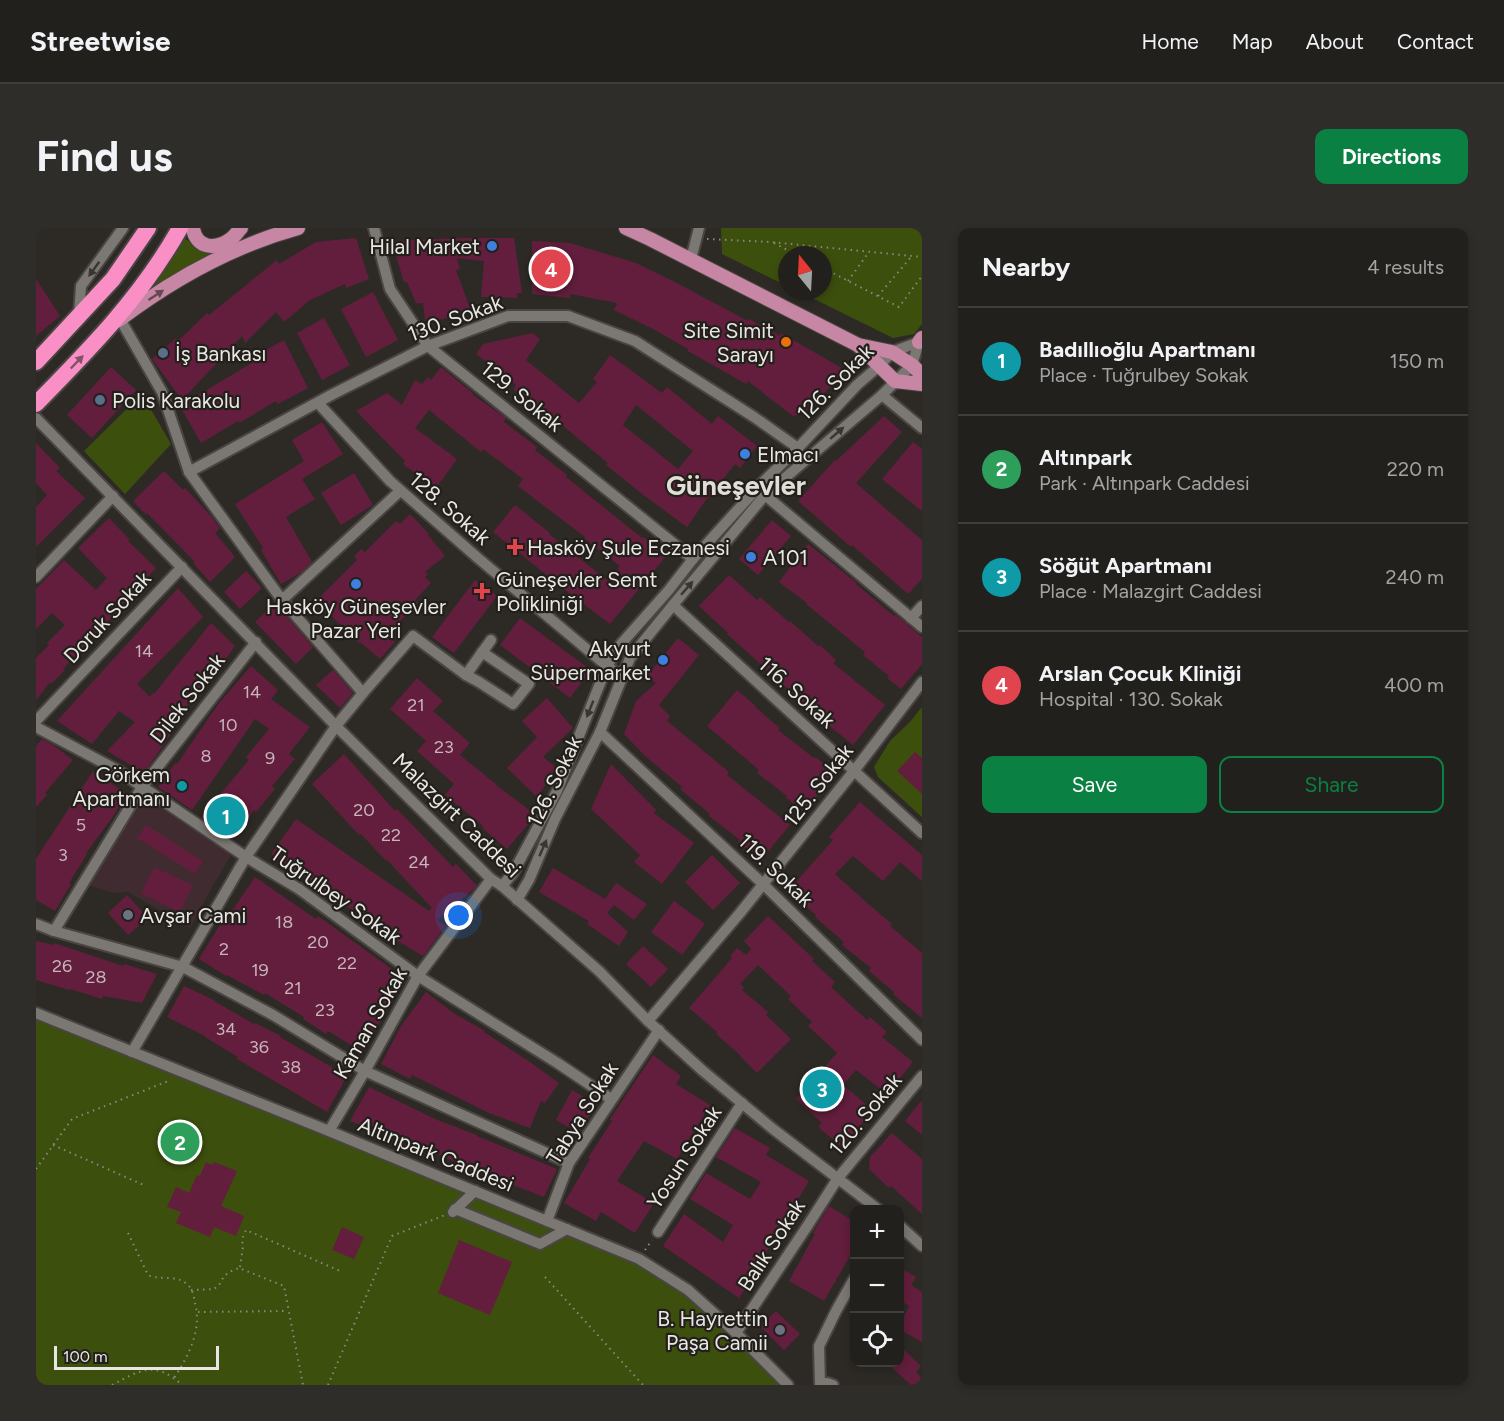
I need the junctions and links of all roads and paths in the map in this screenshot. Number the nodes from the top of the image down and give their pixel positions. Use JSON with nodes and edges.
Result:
{"nodes":[{"id":1,"x":123,"y":228,"type":"edge"},
{"id":2,"x":148,"y":228,"type":"edge"},
{"id":3,"x":180,"y":228,"type":"edge"},
{"id":4,"x":193,"y":228,"type":"edge"},
{"id":5,"x":241,"y":228,"type":"edge"},
{"id":6,"x":257,"y":228,"type":"edge"},
{"id":7,"x":298,"y":228,"type":"edge"},
{"id":8,"x":374,"y":228,"type":"edge"},
{"id":9,"x":626,"y":228,"type":"edge"},
{"id":10,"x":697,"y":233,"type":"edge"},
{"id":11,"x":771,"y":242,"type":"junction"},
{"id":12,"x":249,"y":244,"type":"junction"},
{"id":13,"x":779,"y":246,"type":"edge"},
{"id":14,"x":869,"y":252,"type":"junction"},
{"id":15,"x":912,"y":256,"type":"junction"},
{"id":16,"x":922,"y":257,"type":"edge"},
{"id":17,"x":691,"y":259,"type":"junction"},
{"id":18,"x":832,"y":273,"type":"edge"},
{"id":19,"x":922,"y":276,"type":"edge"},
{"id":20,"x":848,"y":281,"type":"junction"},
{"id":21,"x":878,"y":296,"type":"junction"},
{"id":22,"x":80,"y":315,"type":"junction"},
{"id":23,"x":120,"y":319,"type":"junction"},
{"id":24,"x":920,"y":340,"type":"edge"},
{"id":25,"x":94,"y":345,"type":"junction"},
{"id":26,"x":858,"y":345,"type":"junction"},
{"id":27,"x":428,"y":346,"type":"junction"},
{"id":28,"x":892,"y":352,"type":"junction"},
{"id":29,"x":36,"y":363,"type":"edge"},
{"id":30,"x":879,"y":366,"type":"junction"},
{"id":31,"x":917,"y":370,"type":"edge"},
{"id":32,"x":895,"y":381,"type":"junction"},
{"id":33,"x":922,"y":384,"type":"edge"},
{"id":34,"x":882,"y":395,"type":"junction"},
{"id":35,"x":318,"y":403,"type":"junction"},
{"id":36,"x":36,"y":404,"type":"edge"},
{"id":37,"x":36,"y":418,"type":"edge"},
{"id":38,"x":922,"y":428,"type":"edge"},
{"id":39,"x":798,"y":448,"type":"junction"},
{"id":40,"x":189,"y":472,"type":"junction"},
{"id":41,"x":400,"y":491,"type":"junction"},
{"id":42,"x":765,"y":495,"type":"junction"},
{"id":43,"x":113,"y":496,"type":"junction"},
{"id":44,"x":693,"y":559,"type":"junction"},
{"id":45,"x":182,"y":567,"type":"junction"},
{"id":46,"x":36,"y":577,"type":"edge"},
{"id":47,"x":282,"y":600,"type":"junction"},
{"id":48,"x":673,"y":604,"type":"junction"},
{"id":49,"x":922,"y":606,"type":"edge"},
{"id":50,"x":911,"y":618,"type":"junction"},
{"id":51,"x":922,"y":627,"type":"edge"},
{"id":52,"x":491,"y":640,"type":"dead end"},
{"id":53,"x":256,"y":642,"type":"junction"},
{"id":54,"x":482,"y":652,"type":"junction"},
{"id":55,"x":607,"y":666,"type":"junction"},
{"id":56,"x":465,"y":675,"type":"junction"},
{"id":57,"x":622,"y":677,"type":"junction"},
{"id":58,"x":922,"y":682,"type":"edge"},
{"id":59,"x":363,"y":693,"type":"junction"},
{"id":60,"x":36,"y":721,"type":"edge"},
{"id":61,"x":336,"y":726,"type":"junction"},
{"id":62,"x":36,"y":727,"type":"edge"},
{"id":63,"x":600,"y":732,"type":"junction"},
{"id":64,"x":855,"y":771,"type":"junction"},
{"id":65,"x":142,"y":787,"type":"junction"},
{"id":66,"x":922,"y":833,"type":"edge"},
{"id":67,"x":246,"y":857,"type":"junction"},
{"id":68,"x":491,"y":879,"type":"junction"},
{"id":69,"x":763,"y":884,"type":"junction"},
{"id":70,"x":502,"y":886,"type":"junction"},
{"id":71,"x":517,"y":900,"type":"junction"},
{"id":72,"x":36,"y":924,"type":"edge"},
{"id":73,"x":54,"y":931,"type":"junction"},
{"id":74,"x":183,"y":967,"type":"junction"},
{"id":75,"x":418,"y":976,"type":"junction"},
{"id":76,"x":36,"y":1012,"type":"edge"},
{"id":77,"x":648,"y":1021,"type":"junction"},
{"id":78,"x":659,"y":1030,"type":"junction"},
{"id":79,"x":922,"y":1040,"type":"edge"},
{"id":80,"x":132,"y":1052,"type":"junction"},
{"id":81,"x":365,"y":1071,"type":"junction"},
{"id":82,"x":185,"y":1074,"type":"junction"},
{"id":83,"x":922,"y":1076,"type":"edge"},
{"id":84,"x":611,"y":1099,"type":"junction"},
{"id":85,"x":742,"y":1103,"type":"junction"},
{"id":86,"x":329,"y":1131,"type":"junction"},
{"id":87,"x":53,"y":1145,"type":"junction"},
{"id":88,"x":569,"y":1163,"type":"junction"},
{"id":89,"x":36,"y":1169,"type":"edge"},
{"id":90,"x":838,"y":1178,"type":"junction"},
{"id":91,"x":146,"y":1186,"type":"dead end"},
{"id":92,"x":475,"y":1191,"type":"junction"},
{"id":93,"x":874,"y":1205,"type":"edge"},
{"id":94,"x":454,"y":1210,"type":"junction"},
{"id":95,"x":547,"y":1221,"type":"junction"},
{"id":96,"x":567,"y":1229,"type":"junction"},
{"id":97,"x":904,"y":1230,"type":"edge"},
{"id":98,"x":128,"y":1233,"type":"dead end"},
{"id":99,"x":658,"y":1233,"type":"joint"},
{"id":100,"x":922,"y":1246,"type":"edge"},
{"id":101,"x":639,"y":1259,"type":"junction"},
{"id":102,"x":239,"y":1268,"type":"junction"},
{"id":103,"x":340,"y":1270,"type":"dead end"},
{"id":104,"x":545,"y":1277,"type":"dead end"},
{"id":105,"x":850,"y":1287,"type":"edge"},
{"id":106,"x":191,"y":1290,"type":"junction"},
{"id":107,"x":289,"y":1311,"type":"junction"},
{"id":108,"x":198,"y":1312,"type":"junction"},
{"id":109,"x":736,"y":1333,"type":"junction"},
{"id":110,"x":174,"y":1378,"type":"junction"},
{"id":111,"x":302,"y":1383,"type":"edge"},
{"id":112,"x":112,"y":1385,"type":"edge"},
{"id":113,"x":182,"y":1385,"type":"edge"},
{"id":114,"x":298,"y":1385,"type":"edge"},
{"id":115,"x":328,"y":1385,"type":"edge"},
{"id":116,"x":643,"y":1385,"type":"edge"},
{"id":117,"x":788,"y":1385,"type":"edge"},
{"id":118,"x":821,"y":1385,"type":"edge"},
{"id":119,"x":833,"y":1385,"type":"edge"}],
"edges":[{"from":1,"to":22,"type":"street","one_way":true},
{"from":2,"to":22,"type":"highway"},
{"from":3,"to":25,"type":"highway"},
{"from":4,"to":5,"type":"main road"},
{"from":6,"to":12,"type":"main road"},
{"from":7,"to":12,"type":"main road"},
{"from":8,"to":27,"type":"street","name":"129. Sokak"},
{"from":9,"to":17,"type":"main road"},
{"from":10,"to":11,"type":"path"},
{"from":10,"to":17,"type":"street"},
{"from":11,"to":13,"type":"path"},
{"from":11,"to":14,"type":"path"},
{"from":23,"to":12,"type":"main road","one_way":true},
{"from":14,"to":15,"type":"path"},
{"from":14,"to":20,"type":"path"},
{"from":15,"to":16,"type":"path"},
{"from":15,"to":21,"type":"path"},
{"from":17,"to":26,"type":"main road"},
{"from":18,"to":20,"type":"path"},
{"from":19,"to":21,"type":"path"},
{"from":20,"to":21,"type":"path"},
{"from":22,"to":29,"type":"highway"},
{"from":23,"to":25,"type":"main road"},
{"from":23,"to":40,"type":"street"},
{"from":24,"to":28,"type":"street","name":"126. Sokak"},
{"from":24,"to":31,"type":"street","name":"126. Sokak"},
{"from":36,"to":25,"type":"highway","one_way":true},
{"from":26,"to":28,"type":"main road"},
{"from":26,"to":30,"type":"main road"},
{"from":27,"to":35,"type":"street","name":"130. Sokak"},
{"from":27,"to":39,"type":"street","name":"130. Sokak"},
{"from":27,"to":44,"type":"street","name":"129. Sokak"},
{"from":28,"to":30,"type":"street","name":"126. Sokak"},
{"from":28,"to":31,"type":"main road"},
{"from":30,"to":32,"type":"main road"},
{"from":30,"to":39,"type":"street","name":"126. Sokak"},
{"from":31,"to":32,"type":"street","name":"126. Sokak"},
{"from":32,"to":33,"type":"main road"},
{"from":32,"to":34,"type":"street","name":"126. Sokak"},
{"from":34,"to":38,"type":"street"},
{"from":42,"to":34,"type":"street","name":"126. Sokak","one_way":true},
{"from":35,"to":40,"type":"street","name":"130. Sokak"},
{"from":35,"to":41,"type":"street","name":"128. Sokak"},
{"from":37,"to":43,"type":"street","name":"Malazgirt Caddesi"},
{"from":39,"to":44,"type":"street","name":"126. Sokak"},
{"from":40,"to":47,"type":"street"},
{"from":41,"to":47,"type":"street"},
{"from":41,"to":55,"type":"street","name":"128. Sokak"},
{"from":48,"to":42,"type":"street","name":"126. Sokak","one_way":true},
{"from":42,"to":50,"type":"street"},
{"from":43,"to":45,"type":"street","name":"Malazgirt Caddesi"},
{"from":43,"to":46,"type":"street"},
{"from":44,"to":55,"type":"street","name":"126. Sokak"},
{"from":45,"to":53,"type":"street","name":"Malazgirt Caddesi"},
{"from":45,"to":60,"type":"street","name":"Doruk Sokak"},
{"from":47,"to":59,"type":"street"},
{"from":48,"to":57,"type":"street","name":"126. Sokak"},
{"from":48,"to":64,"type":"street","name":"116. Sokak"},
{"from":49,"to":50,"type":"street"},
{"from":50,"to":51,"type":"street"},
{"from":52,"to":54,"type":"street"},
{"from":53,"to":61,"type":"street","name":"Malazgirt Caddesi"},
{"from":53,"to":65,"type":"street","name":"Dilek Sokak"},
{"from":54,"to":56,"type":"street"},
{"from":54,"to":56,"type":"street"},
{"from":55,"to":57,"type":"street","name":"128. Sokak"},
{"from":55,"to":70,"type":"street","name":"126. Sokak","one_way":true},
{"from":56,"to":59,"type":"street"},
{"from":57,"to":63,"type":"street","name":"126. Sokak"},
{"from":58,"to":64,"type":"street","name":"125. Sokak"},
{"from":59,"to":61,"type":"street"},
{"from":61,"to":67,"type":"street"},
{"from":61,"to":68,"type":"street","name":"Malazgirt Caddesi"},
{"from":62,"to":65,"type":"street","name":"Tuğrulbey Sokak"},
{"from":63,"to":69,"type":"street","name":"119. Sokak"},
{"from":71,"to":63,"type":"street","name":"126. Sokak","one_way":true},
{"from":64,"to":66,"type":"street","name":"116. Sokak"},
{"from":64,"to":69,"type":"street","name":"125. Sokak"},
{"from":65,"to":67,"type":"street","name":"Tuğrulbey Sokak"},
{"from":65,"to":73,"type":"street","name":"Dilek Sokak"},
{"from":67,"to":74,"type":"street"},
{"from":67,"to":75,"type":"street","name":"Tuğrulbey Sokak"},
{"from":68,"to":70,"type":"street","name":"Malazgirt Caddesi"},
{"from":68,"to":75,"type":"street","name":"Kaman Sokak"},
{"from":69,"to":77,"type":"street","name":"125. Sokak"},
{"from":69,"to":79,"type":"street","name":"119. Sokak"},
{"from":70,"to":71,"type":"street","name":"Malazgirt Caddesi"},
{"from":71,"to":77,"type":"street","name":"Malazgirt Caddesi"},
{"from":72,"to":73,"type":"street"},
{"from":73,"to":74,"type":"street"},
{"from":74,"to":80,"type":"street"},
{"from":74,"to":81,"type":"street"},
{"from":75,"to":81,"type":"street","name":"Kaman Sokak"},
{"from":75,"to":84,"type":"street","name":"Tuğrulbey Sokak"},
{"from":76,"to":80,"type":"street","name":"Altınpark Caddesi"},
{"from":77,"to":78,"type":"street","name":"Malazgirt Caddesi"},
{"from":78,"to":84,"type":"street","name":"Tabya Sokak"},
{"from":78,"to":85,"type":"street","name":"Malazgirt Caddesi"},
{"from":80,"to":82,"type":"street","name":"Altınpark Caddesi"},
{"from":81,"to":86,"type":"street","name":"Kaman Sokak"},
{"from":81,"to":88,"type":"street"},
{"from":82,"to":86,"type":"street","name":"Altınpark Caddesi"},
{"from":82,"to":87,"type":"path"},
{"from":83,"to":90,"type":"street","name":"120. Sokak"},
{"from":84,"to":88,"type":"street","name":"Tabya Sokak"},
{"from":85,"to":90,"type":"street","name":"Malazgirt Caddesi"},
{"from":85,"to":99,"type":"street","name":"Yosun Sokak"},
{"from":86,"to":92,"type":"street","name":"Altınpark Caddesi"},
{"from":87,"to":89,"type":"path"},
{"from":87,"to":91,"type":"path"},
{"from":88,"to":95,"type":"street","name":"Tabya Sokak"},
{"from":90,"to":93,"type":"street","name":"Malazgirt Caddesi"},
{"from":90,"to":109,"type":"street","name":"Balık Sokak"},
{"from":92,"to":94,"type":"street"},
{"from":92,"to":95,"type":"street","name":"Altınpark Caddesi"},
{"from":94,"to":96,"type":"street"},
{"from":94,"to":115,"type":"path"},
{"from":95,"to":96,"type":"street","name":"Altınpark Caddesi"},
{"from":96,"to":101,"type":"street","name":"Altınpark Caddesi"},
{"from":97,"to":100,"type":"street"},
{"from":98,"to":106,"type":"path"},
{"from":99,"to":101,"type":"path"},
{"from":101,"to":109,"type":"street","name":"Altınpark Caddesi"},
{"from":102,"to":103,"type":"path"},
{"from":102,"to":106,"type":"path"},
{"from":102,"to":107,"type":"path"},
{"from":104,"to":116,"type":"path"},
{"from":105,"to":118,"type":"street"},
{"from":106,"to":108,"type":"path"},
{"from":107,"to":108,"type":"path"},
{"from":107,"to":111,"type":"path"},
{"from":108,"to":110,"type":"path"},
{"from":109,"to":117,"type":"street","name":"Altınpark Caddesi"},
{"from":110,"to":112,"type":"path"},
{"from":110,"to":113,"type":"path"},
{"from":111,"to":114,"type":"path"},
{"from":118,"to":119,"type":"street"}]}
